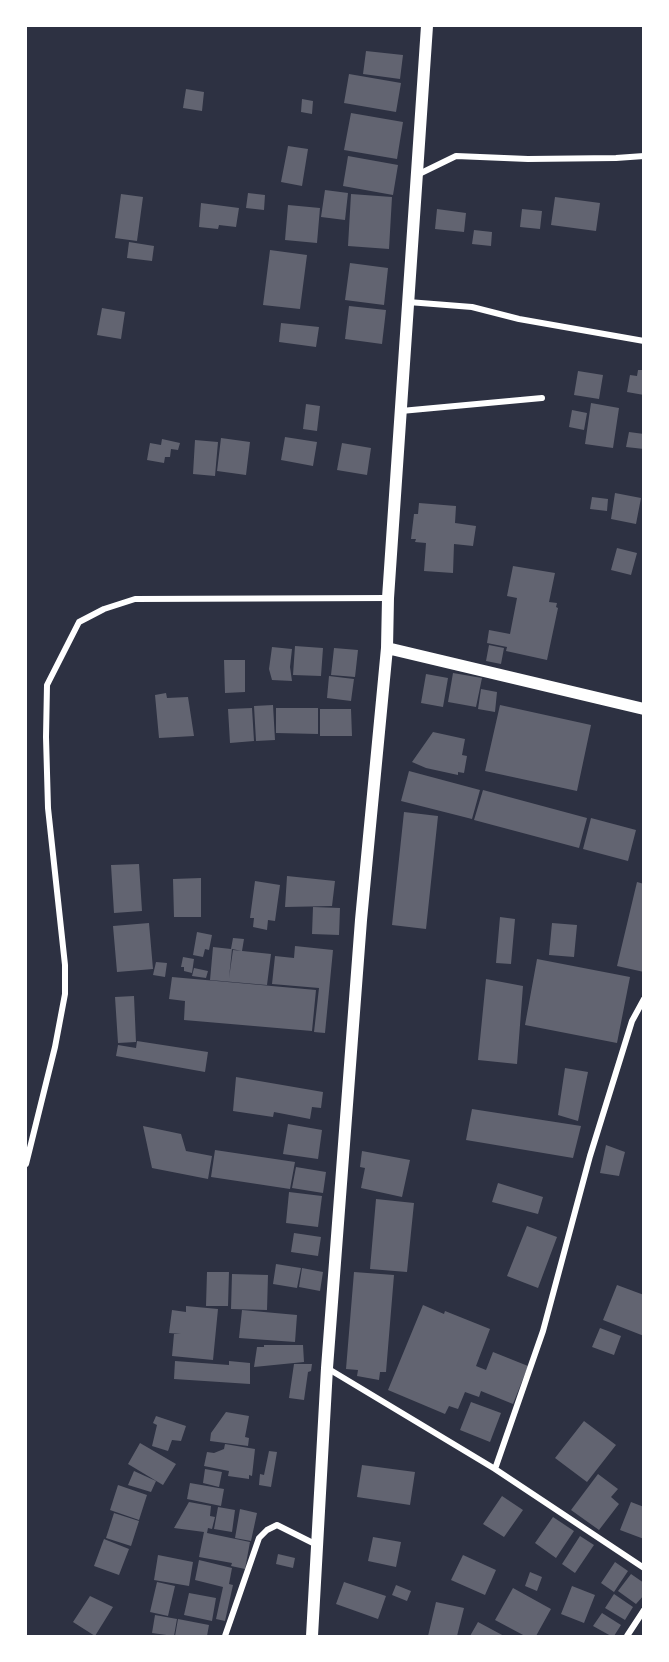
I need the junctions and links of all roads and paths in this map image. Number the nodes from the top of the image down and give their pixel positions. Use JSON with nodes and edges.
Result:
{"nodes":[{"id":1,"x":427,"y":26,"type":"edge"},
{"id":2,"x":644,"y":156,"type":"edge"},
{"id":3,"x":416,"y":175,"type":"junction"},
{"id":4,"x":408,"y":302,"type":"junction"},
{"id":5,"x":644,"y":341,"type":"edge"},
{"id":6,"x":542,"y":398,"type":"dead end"},
{"id":7,"x":400,"y":411,"type":"junction"},
{"id":8,"x":388,"y":598,"type":"junction"},
{"id":9,"x":387,"y":648,"type":"junction"},
{"id":10,"x":644,"y":709,"type":"edge"},
{"id":11,"x":644,"y":999,"type":"edge"},
{"id":12,"x":26,"y":1164,"type":"edge"},
{"id":13,"x":327,"y":1368,"type":"junction"},
{"id":14,"x":495,"y":1468,"type":"junction"},
{"id":15,"x":318,"y":1545,"type":"junction"},
{"id":16,"x":644,"y":1568,"type":"edge"},
{"id":17,"x":644,"y":1610,"type":"edge"},
{"id":18,"x":225,"y":1636,"type":"edge"},
{"id":19,"x":312,"y":1636,"type":"edge"},
{"id":20,"x":627,"y":1636,"type":"edge"}],
"edges":[{"from":1,"to":3,"type":"main road"},
{"from":2,"to":3,"type":"street"},
{"from":3,"to":4,"type":"main road"},
{"from":4,"to":5,"type":"street"},
{"from":4,"to":7,"type":"main road"},
{"from":6,"to":7,"type":"street"},
{"from":7,"to":8,"type":"main road"},
{"from":8,"to":9,"type":"main road"},
{"from":8,"to":12,"type":"street"},
{"from":9,"to":10,"type":"main road"},
{"from":9,"to":13,"type":"main road"},
{"from":11,"to":14,"type":"street"},
{"from":13,"to":14,"type":"street"},
{"from":13,"to":15,"type":"main road"},
{"from":14,"to":16,"type":"street"},
{"from":15,"to":18,"type":"street"},
{"from":15,"to":19,"type":"main road"},
{"from":17,"to":20,"type":"street"}]}
